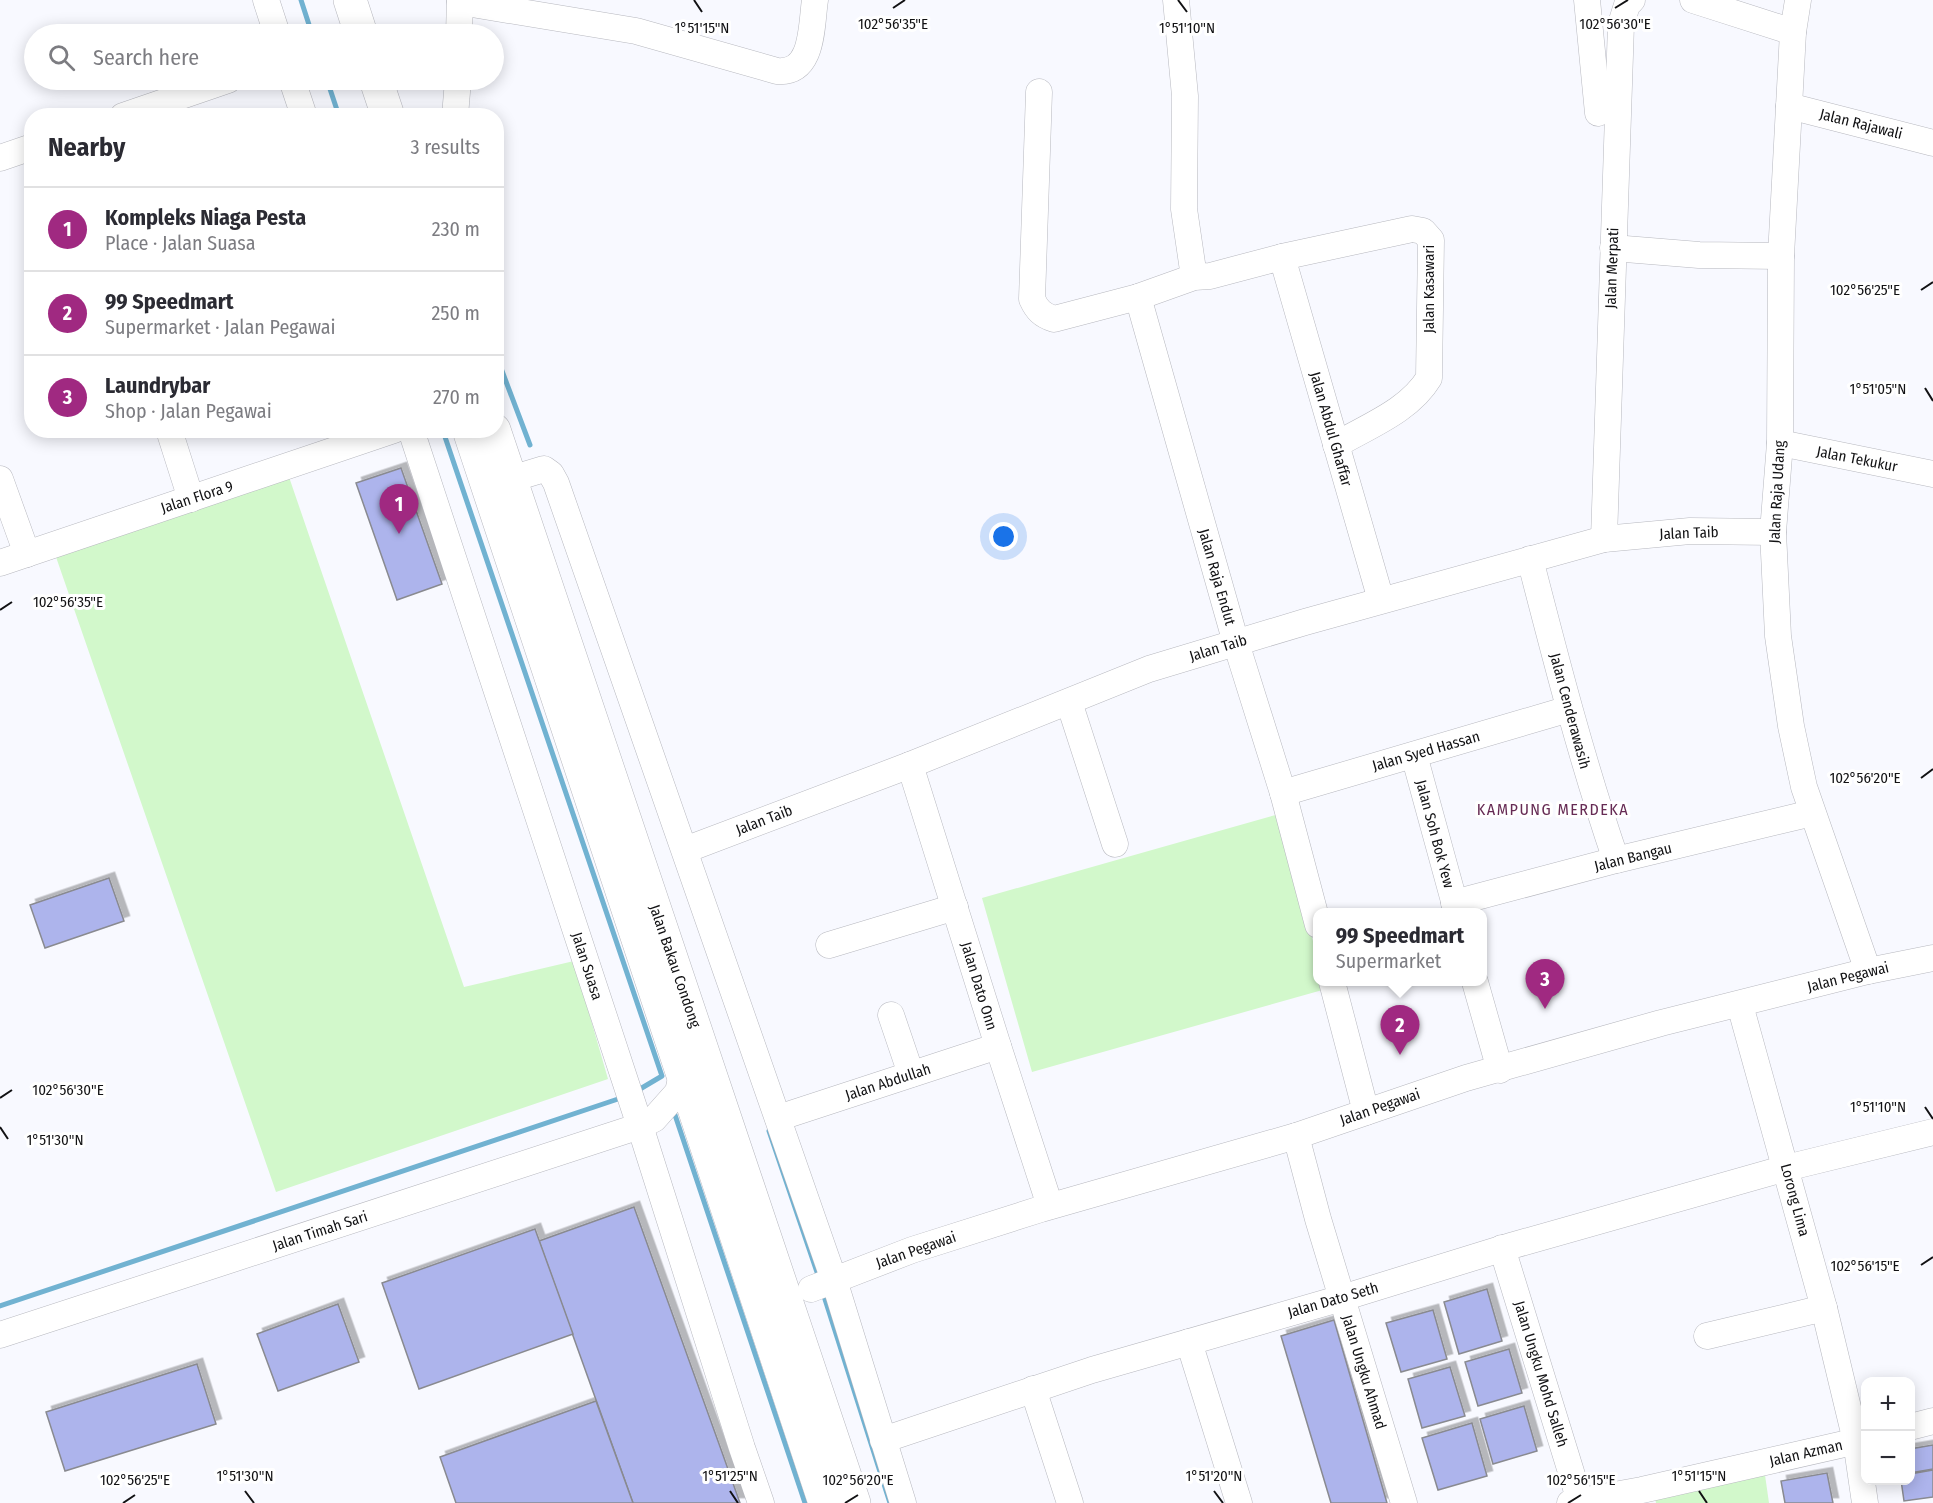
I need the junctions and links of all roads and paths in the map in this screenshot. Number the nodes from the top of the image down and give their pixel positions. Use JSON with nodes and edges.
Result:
{"nodes":[{"id":1,"x":266,"y":0,"type":"edge"},
{"id":2,"x":326,"y":0,"type":"edge"},
{"id":3,"x":350,"y":0,"type":"edge"},
{"id":4,"x":815,"y":0,"type":"edge"},
{"id":5,"x":1587,"y":0,"type":"edge"},
{"id":6,"x":1632,"y":0,"type":"edge"},
{"id":7,"x":1693,"y":0,"type":"edge"},
{"id":8,"x":1798,"y":0,"type":"edge"},
{"id":9,"x":460,"y":1,"type":"edge"},
{"id":10,"x":1170,"y":1,"type":"edge"},
{"id":11,"x":274,"y":24,"type":"edge"},
{"id":12,"x":334,"y":24,"type":"edge"},
{"id":13,"x":358,"y":24,"type":"edge"},
{"id":14,"x":459,"y":24,"type":"edge"},
{"id":15,"x":1793,"y":32,"type":"junction"},
{"id":16,"x":199,"y":90,"type":"edge"},
{"id":17,"x":295,"y":90,"type":"edge"},
{"id":18,"x":355,"y":90,"type":"edge"},
{"id":19,"x":379,"y":90,"type":"edge"},
{"id":20,"x":457,"y":90,"type":"edge"},
{"id":21,"x":1039,"y":92,"type":"dead end"},
{"id":22,"x":1789,"y":106,"type":"junction"},
{"id":23,"x":146,"y":108,"type":"edge"},
{"id":24,"x":301,"y":108,"type":"edge"},
{"id":25,"x":361,"y":108,"type":"edge"},
{"id":26,"x":385,"y":108,"type":"edge"},
{"id":27,"x":456,"y":108,"type":"edge"},
{"id":28,"x":1598,"y":113,"type":"dead end"},
{"id":29,"x":1933,"y":143,"type":"edge"},
{"id":30,"x":24,"y":150,"type":"edge"},
{"id":31,"x":0,"y":158,"type":"edge"},
{"id":32,"x":1612,"y":248,"type":"junction"},
{"id":33,"x":1781,"y":256,"type":"junction"},
{"id":34,"x":1282,"y":257,"type":"junction"},
{"id":35,"x":1194,"y":277,"type":"junction"},
{"id":36,"x":1138,"y":297,"type":"junction"},
{"id":37,"x":171,"y":438,"type":"edge"},
{"id":38,"x":370,"y":438,"type":"edge"},
{"id":39,"x":414,"y":438,"type":"edge"},
{"id":40,"x":472,"y":438,"type":"edge"},
{"id":41,"x":497,"y":438,"type":"edge"},
{"id":42,"x":1780,"y":443,"type":"junction"},
{"id":43,"x":1336,"y":445,"type":"junction"},
{"id":44,"x":1933,"y":474,"type":"edge"},
{"id":45,"x":0,"y":479,"type":"edge"},
{"id":46,"x":511,"y":479,"type":"junction"},
{"id":47,"x":190,"y":499,"type":"junction"},
{"id":48,"x":1773,"y":532,"type":"junction"},
{"id":49,"x":1604,"y":539,"type":"junction"},
{"id":50,"x":27,"y":554,"type":"junction"},
{"id":51,"x":1530,"y":559,"type":"junction"},
{"id":52,"x":0,"y":563,"type":"edge"},
{"id":53,"x":1381,"y":600,"type":"junction"},
{"id":54,"x":1236,"y":643,"type":"junction"},
{"id":55,"x":1070,"y":702,"type":"junction"},
{"id":56,"x":1569,"y":709,"type":"junction"},
{"id":57,"x":1414,"y":755,"type":"junction"},
{"id":58,"x":910,"y":765,"type":"junction"},
{"id":59,"x":1283,"y":793,"type":"junction"},
{"id":60,"x":1812,"y":813,"type":"junction"},
{"id":61,"x":1115,"y":844,"type":"dead end"},
{"id":62,"x":685,"y":850,"type":"junction"},
{"id":63,"x":1616,"y":860,"type":"junction"},
{"id":64,"x":955,"y":907,"type":"junction"},
{"id":65,"x":1456,"y":908,"type":"edge"},
{"id":66,"x":1313,"y":909,"type":"edge"},
{"id":67,"x":829,"y":945,"type":"dead end"},
{"id":68,"x":1933,"y":958,"type":"edge"},
{"id":69,"x":1868,"y":971,"type":"junction"},
{"id":70,"x":1333,"y":986,"type":"edge"},
{"id":71,"x":1476,"y":986,"type":"edge"},
{"id":72,"x":1740,"y":1005,"type":"junction"},
{"id":73,"x":891,"y":1015,"type":"dead end"},
{"id":74,"x":998,"y":1046,"type":"junction"},
{"id":75,"x":1500,"y":1070,"type":"junction"},
{"id":76,"x":911,"y":1074,"type":"junction"},
{"id":77,"x":680,"y":1083,"type":"junction"},
{"id":78,"x":1366,"y":1112,"type":"junction"},
{"id":79,"x":642,"y":1117,"type":"junction"},
{"id":80,"x":778,"y":1118,"type":"junction"},
{"id":81,"x":1933,"y":1132,"type":"edge"},
{"id":82,"x":1296,"y":1136,"type":"junction"},
{"id":83,"x":1786,"y":1168,"type":"junction"},
{"id":84,"x":1050,"y":1206,"type":"junction"},
{"id":85,"x":765,"y":1238,"type":"junction"},
{"id":86,"x":1502,"y":1248,"type":"junction"},
{"id":87,"x":823,"y":1285,"type":"junction"},
{"id":88,"x":1342,"y":1298,"type":"junction"},
{"id":89,"x":1824,"y":1308,"type":"junction"},
{"id":90,"x":0,"y":1335,"type":"edge"},
{"id":91,"x":1707,"y":1336,"type":"dead end"},
{"id":92,"x":800,"y":1339,"type":"junction"},
{"id":93,"x":1189,"y":1342,"type":"junction"},
{"id":94,"x":1033,"y":1389,"type":"junction"},
{"id":95,"x":1933,"y":1421,"type":"edge"},
{"id":96,"x":1915,"y":1425,"type":"edge"},
{"id":97,"x":883,"y":1440,"type":"junction"},
{"id":98,"x":1861,"y":1440,"type":"edge"},
{"id":99,"x":1865,"y":1485,"type":"edge"},
{"id":100,"x":1643,"y":1497,"type":"edge"},
{"id":101,"x":1575,"y":1502,"type":"edge"},
{"id":102,"x":761,"y":1503,"type":"edge"},
{"id":103,"x":825,"y":1503,"type":"edge"},
{"id":104,"x":854,"y":1503,"type":"edge"},
{"id":105,"x":903,"y":1503,"type":"edge"},
{"id":106,"x":1070,"y":1503,"type":"edge"},
{"id":107,"x":1239,"y":1503,"type":"edge"},
{"id":108,"x":1404,"y":1503,"type":"edge"},
{"id":109,"x":1866,"y":1503,"type":"edge"}],
"edges":[{"from":1,"to":11,"type":"street"},
{"from":2,"to":12,"type":"main road"},
{"from":3,"to":13,"type":"main road"},
{"from":4,"to":9,"type":"street"},
{"from":5,"to":28,"type":"street"},
{"from":6,"to":32,"type":"street","name":"Jalan Merpati"},
{"from":7,"to":15,"type":"street"},
{"from":8,"to":15,"type":"street","name":"Jalan Raja Udang"},
{"from":9,"to":14,"type":"street"},
{"from":10,"to":35,"type":"street"},
{"from":15,"to":22,"type":"street","name":"Jalan Raja Udang"},
{"from":16,"to":23,"type":"street"},
{"from":17,"to":24,"type":"street"},
{"from":18,"to":25,"type":"main road"},
{"from":19,"to":26,"type":"main road"},
{"from":20,"to":27,"type":"street"},
{"from":21,"to":36,"type":"street"},
{"from":22,"to":29,"type":"street","name":"Jalan Rajawali"},
{"from":22,"to":33,"type":"street","name":"Jalan Raja Udang"},
{"from":30,"to":31,"type":"street"},
{"from":32,"to":33,"type":"street"},
{"from":32,"to":49,"type":"street","name":"Jalan Merpati"},
{"from":33,"to":42,"type":"street","name":"Jalan Raja Udang"},
{"from":34,"to":35,"type":"street"},
{"from":34,"to":43,"type":"street","name":"Jalan Abdul Ghaffar"},
{"from":34,"to":43,"type":"street","name":"Jalan Kasawari"},
{"from":35,"to":36,"type":"street"},
{"from":36,"to":54,"type":"street","name":"Jalan Raja Endut"},
{"from":37,"to":47,"type":"street"},
{"from":38,"to":47,"type":"street","name":"Jalan Flora 9"},
{"from":39,"to":79,"type":"street","name":"Jalan Suasa"},
{"from":40,"to":77,"type":"main road","name":"Jalan Bakau Condong"},
{"from":41,"to":46,"type":"main road","name":"Jalan Bakau Condong"},
{"from":42,"to":44,"type":"street","name":"Jalan Tekukur"},
{"from":42,"to":48,"type":"street","name":"Jalan Raja Udang"},
{"from":43,"to":53,"type":"street","name":"Jalan Abdul Ghaffar"},
{"from":45,"to":50,"type":"street"},
{"from":46,"to":62,"type":"street"},
{"from":46,"to":85,"type":"main road","name":"Jalan Bakau Condong"},
{"from":47,"to":50,"type":"street","name":"Jalan Flora 9"},
{"from":48,"to":49,"type":"street","name":"Jalan Taib"},
{"from":48,"to":60,"type":"street","name":"Jalan Raja Udang"},
{"from":49,"to":51,"type":"street","name":"Jalan Taib"},
{"from":50,"to":52,"type":"street","name":"Jalan Flora 9"},
{"from":51,"to":53,"type":"street","name":"Jalan Taib"},
{"from":51,"to":56,"type":"street","name":"Jalan Cenderawasih"},
{"from":53,"to":54,"type":"street","name":"Jalan Taib"},
{"from":54,"to":55,"type":"street","name":"Jalan Taib"},
{"from":54,"to":59,"type":"street","name":"Jalan Raja Endut"},
{"from":55,"to":58,"type":"street","name":"Jalan Taib"},
{"from":55,"to":61,"type":"street"},
{"from":56,"to":57,"type":"street","name":"Jalan Syed Hassan"},
{"from":56,"to":63,"type":"street","name":"Jalan Cenderawasih"},
{"from":57,"to":59,"type":"street","name":"Jalan Syed Hassan"},
{"from":57,"to":65,"type":"street","name":"Jalan Soh Bok Yew"},
{"from":58,"to":62,"type":"street","name":"Jalan Taib"},
{"from":58,"to":64,"type":"street","name":"Jalan Dato Onn"},
{"from":59,"to":66,"type":"street","name":"Jalan Raja Endut"},
{"from":60,"to":63,"type":"street","name":"Jalan Bangau"},
{"from":60,"to":69,"type":"street","name":"Jalan Raja Udang"},
{"from":62,"to":80,"type":"street"},
{"from":63,"to":65,"type":"street","name":"Jalan Bangau"},
{"from":64,"to":67,"type":"street"},
{"from":64,"to":74,"type":"street","name":"Jalan Dato Onn"},
{"from":68,"to":69,"type":"street","name":"Jalan Pegawai"},
{"from":69,"to":72,"type":"street","name":"Jalan Pegawai"},
{"from":70,"to":78,"type":"street"},
{"from":71,"to":75,"type":"street"},
{"from":72,"to":75,"type":"street","name":"Jalan Pegawai"},
{"from":72,"to":83,"type":"street","name":"Lorong Lima"},
{"from":73,"to":76,"type":"street"},
{"from":74,"to":76,"type":"street","name":"Jalan Abdullah"},
{"from":74,"to":84,"type":"street","name":"Jalan Dato Onn"},
{"from":75,"to":78,"type":"street","name":"Jalan Pegawai"},
{"from":76,"to":80,"type":"street","name":"Jalan Abdullah"},
{"from":77,"to":79,"type":"street"},
{"from":77,"to":103,"type":"main road","name":"Jalan Bakau Condong"},
{"from":78,"to":82,"type":"street","name":"Jalan Pegawai"},
{"from":79,"to":90,"type":"street","name":"Jalan Timah Sari"},
{"from":79,"to":102,"type":"street","name":"Jalan Suasa"},
{"from":80,"to":87,"type":"street"},
{"from":81,"to":83,"type":"street","name":"Jalan Dato Seth"},
{"from":82,"to":84,"type":"street","name":"Jalan Pegawai"},
{"from":82,"to":88,"type":"street","name":"Jalan Ungku Ahmad"},
{"from":83,"to":86,"type":"street","name":"Jalan Dato Seth"},
{"from":83,"to":89,"type":"street","name":"Lorong Lima"},
{"from":84,"to":87,"type":"street","name":"Jalan Pegawai"},
{"from":85,"to":87,"type":"street"},
{"from":85,"to":92,"type":"main road","name":"Jalan Bakau Condong"},
{"from":86,"to":88,"type":"street","name":"Jalan Dato Seth"},
{"from":86,"to":101,"type":"street","name":"Jalan Ungku Mohd Salleh"},
{"from":87,"to":92,"type":"street"},
{"from":87,"to":97,"type":"street"},
{"from":88,"to":93,"type":"street","name":"Jalan Dato Seth"},
{"from":88,"to":108,"type":"street","name":"Jalan Ungku Ahmad"},
{"from":89,"to":91,"type":"street"},
{"from":89,"to":98,"type":"street","name":"Lorong Lima"},
{"from":92,"to":104,"type":"main road","name":"Jalan Bakau Condong"},
{"from":93,"to":94,"type":"street","name":"Jalan Dato Seth"},
{"from":93,"to":107,"type":"street"},
{"from":94,"to":97,"type":"street","name":"Jalan Dato Seth"},
{"from":94,"to":106,"type":"street"},
{"from":95,"to":96,"type":"street"},
{"from":97,"to":105,"type":"street"},
{"from":98,"to":100,"type":"street","name":"Jalan Azman"},
{"from":99,"to":109,"type":"street","name":"Lorong Lima"},
{"from":100,"to":101,"type":"street","name":"Jalan Azman"}]}
